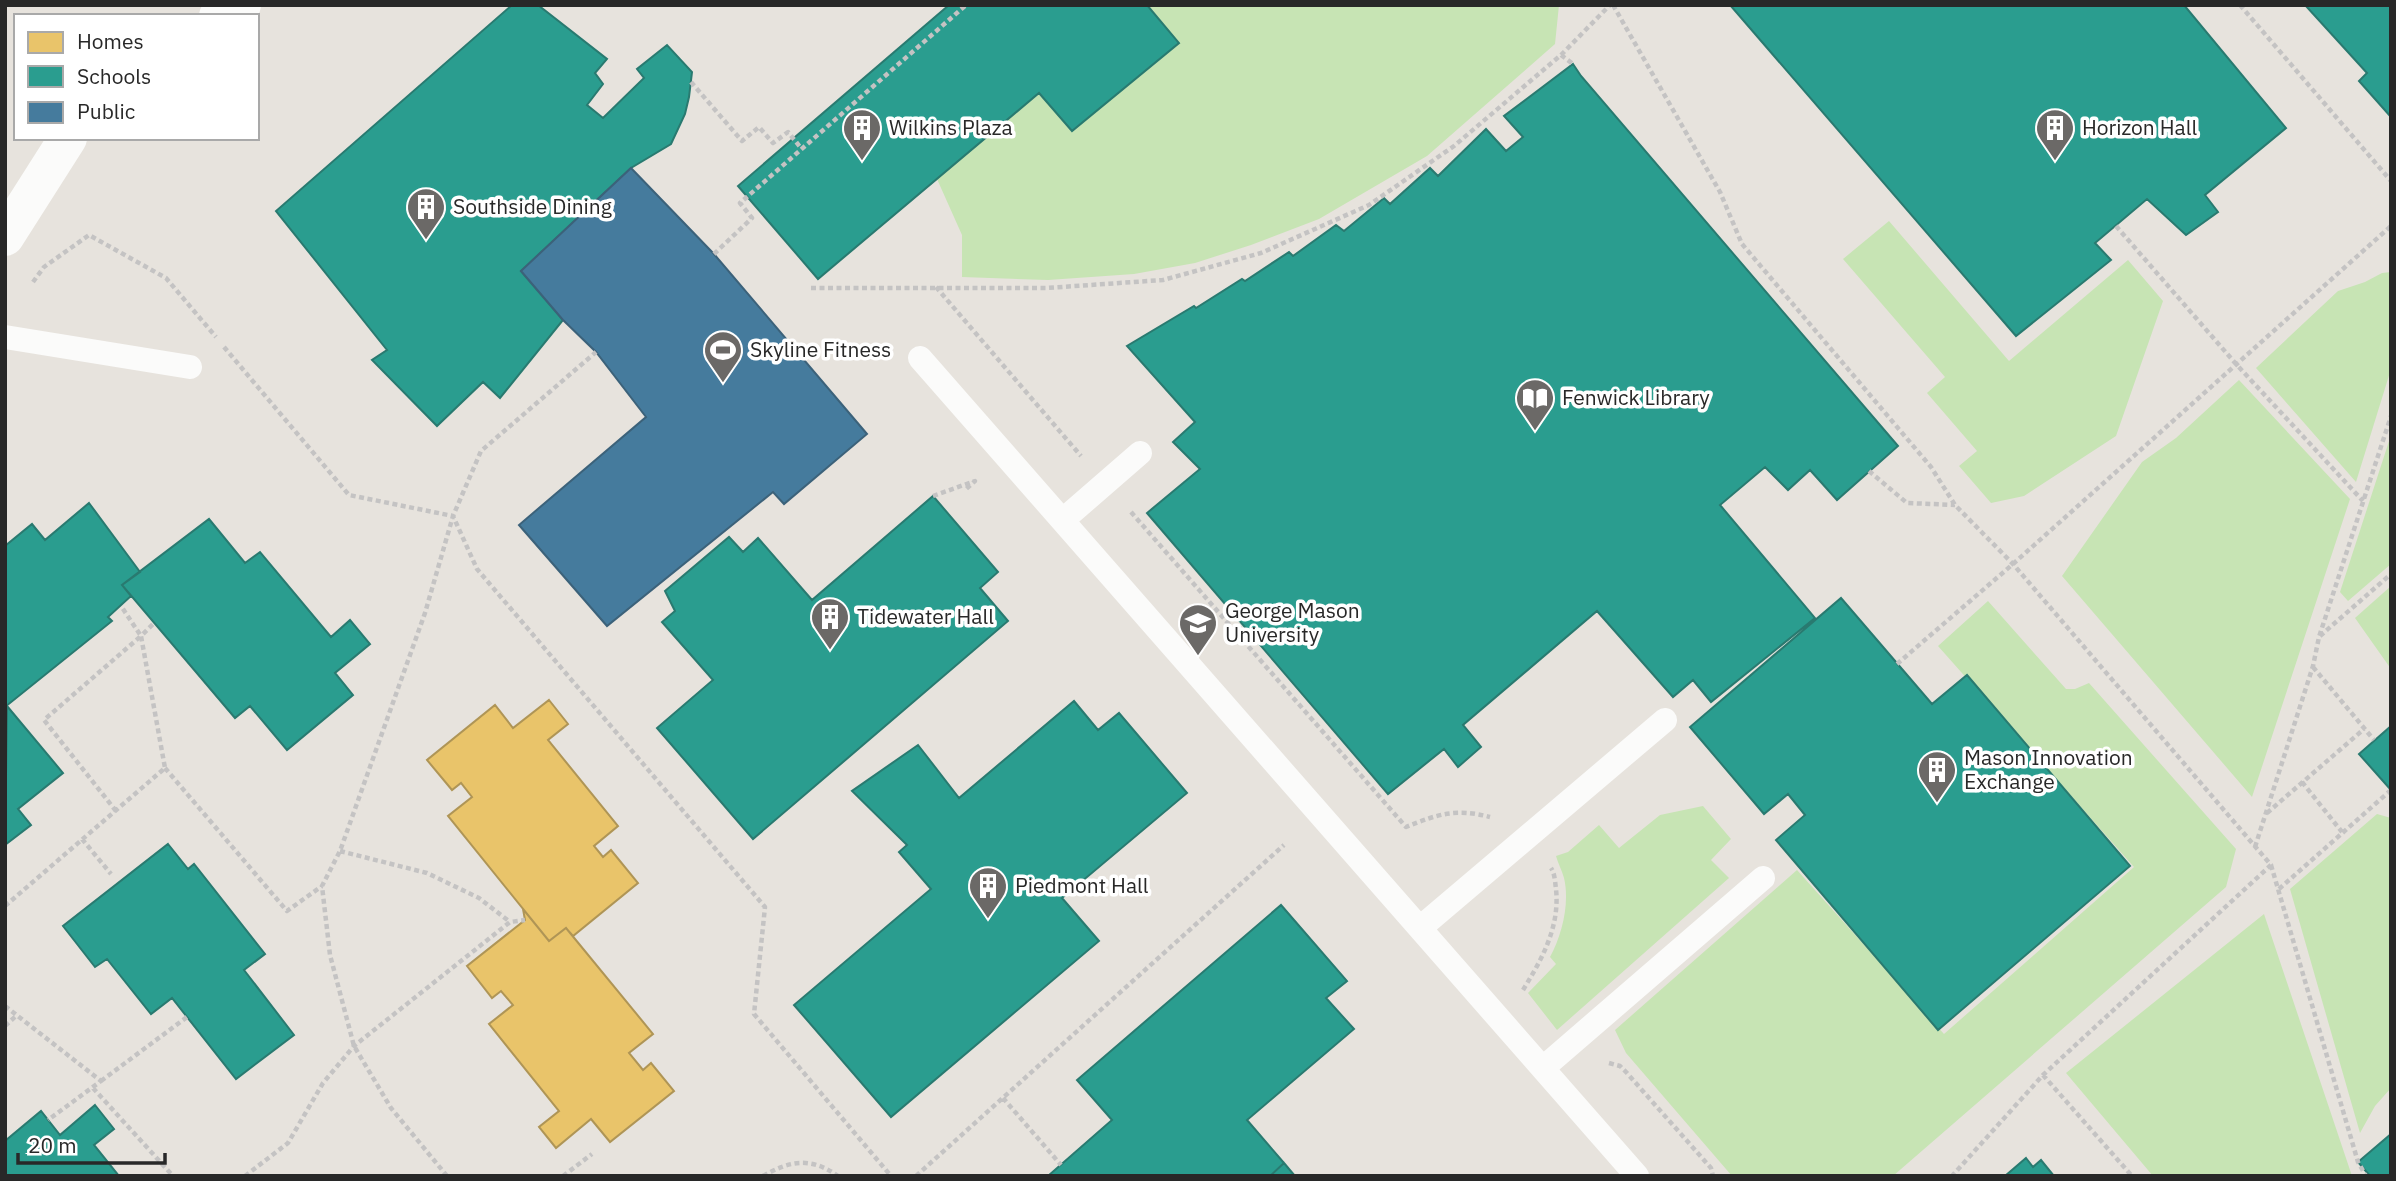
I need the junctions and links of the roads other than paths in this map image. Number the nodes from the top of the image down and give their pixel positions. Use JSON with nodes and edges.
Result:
{"nodes":[{"id":1,"x":242,"y":5,"type":"edge"},
{"id":2,"x":222,"y":14,"type":"edge"},
{"id":3,"x":67,"y":140,"type":"edge"},
{"id":4,"x":5,"y":237,"type":"edge"},
{"id":5,"x":5,"y":337,"type":"edge"},
{"id":6,"x":920,"y":358,"type":"dead end"},
{"id":7,"x":190,"y":367,"type":"dead end"},
{"id":8,"x":1140,"y":453,"type":"dead end"},
{"id":9,"x":1063,"y":519,"type":"junction"},
{"id":10,"x":1665,"y":720,"type":"dead end"},
{"id":11,"x":1763,"y":878,"type":"dead end"},
{"id":12,"x":1420,"y":928,"type":"junction"},
{"id":13,"x":1553,"y":1061,"type":"junction"},
{"id":14,"x":1637,"y":1176,"type":"edge"}],
"edges":[{"from":1,"to":2,"type":"street"},
{"from":3,"to":4,"type":"street"},
{"from":5,"to":7,"type":"lane"},
{"from":6,"to":9,"type":"lane"},
{"from":8,"to":9,"type":"lane"},
{"from":9,"to":12,"type":"lane"},
{"from":10,"to":12,"type":"lane"},
{"from":11,"to":13,"type":"lane"},
{"from":12,"to":13,"type":"lane"},
{"from":13,"to":14,"type":"lane"}]}
